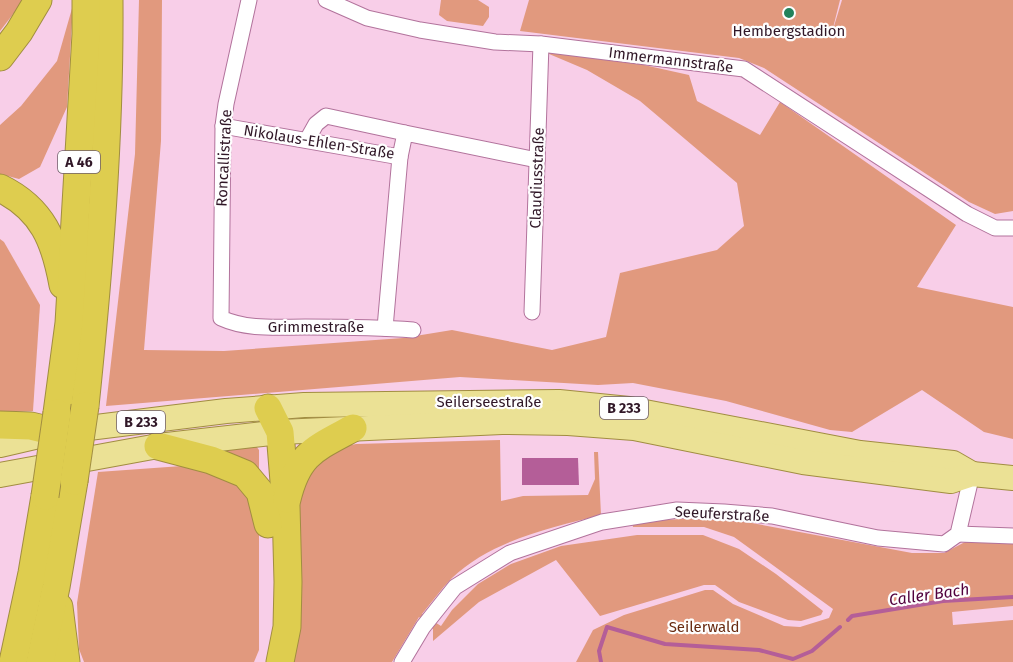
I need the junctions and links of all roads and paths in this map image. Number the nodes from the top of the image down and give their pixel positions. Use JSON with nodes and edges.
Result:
{"nodes":[{"id":1,"x":38,"y":0,"type":"edge"},
{"id":2,"x":86,"y":0,"type":"edge"},
{"id":3,"x":109,"y":0,"type":"edge"},
{"id":4,"x":249,"y":0,"type":"edge"},
{"id":5,"x":326,"y":0,"type":"edge"},
{"id":6,"x":541,"y":44,"type":"junction"},
{"id":7,"x":0,"y":57,"type":"edge"},
{"id":8,"x":224,"y":126,"type":"junction"},
{"id":9,"x":405,"y":133,"type":"junction"},
{"id":10,"x":307,"y":140,"type":"junction"},
{"id":11,"x":400,"y":157,"type":"junction"},
{"id":12,"x":537,"y":160,"type":"junction"},
{"id":13,"x":0,"y":189,"type":"edge"},
{"id":14,"x":1013,"y":228,"type":"edge"},
{"id":15,"x":532,"y":312,"type":"dead end"},
{"id":16,"x":221,"y":318,"type":"joint"},
{"id":17,"x":69,"y":323,"type":"junction"},
{"id":18,"x":386,"y":328,"type":"junction"},
{"id":19,"x":413,"y":330,"type":"dead end"},
{"id":20,"x":268,"y":408,"type":"junction"},
{"id":21,"x":57,"y":423,"type":"junction"},
{"id":22,"x":0,"y":425,"type":"edge"},
{"id":23,"x":352,"y":428,"type":"junction"},
{"id":24,"x":271,"y":433,"type":"junction"},
{"id":25,"x":0,"y":444,"type":"edge"},
{"id":26,"x":158,"y":446,"type":"junction"},
{"id":27,"x":972,"y":474,"type":"junction"},
{"id":28,"x":0,"y":475,"type":"edge"},
{"id":29,"x":1013,"y":478,"type":"edge"},
{"id":30,"x":277,"y":515,"type":"junction"},
{"id":31,"x":958,"y":534,"type":"junction"},
{"id":32,"x":1013,"y":536,"type":"edge"},
{"id":33,"x":56,"y":587,"type":"junction"},
{"id":34,"x":13,"y":662,"type":"edge"},
{"id":35,"x":40,"y":662,"type":"edge"},
{"id":36,"x":66,"y":662,"type":"edge"},
{"id":37,"x":264,"y":662,"type":"edge"},
{"id":38,"x":280,"y":662,"type":"edge"},
{"id":39,"x":402,"y":662,"type":"edge"}],
"edges":[{"from":1,"to":7,"type":"highway"},
{"from":2,"to":17,"type":"highway","number":"A 46"},
{"from":3,"to":33,"type":"highway","number":"A 46","bridge":true},
{"from":4,"to":8,"type":"street","name":"Roncallistraße"},
{"from":5,"to":6,"type":"street","name":"Immermannstraße"},
{"from":6,"to":12,"type":"street","name":"Claudiusstraße"},
{"from":6,"to":14,"type":"street","name":"Immermannstraße"},
{"from":8,"to":10,"type":"street","name":"Nikolaus-Ehlen-Straße"},
{"from":8,"to":16,"type":"street","name":"Roncallistraße"},
{"from":9,"to":10,"type":"street"},
{"from":9,"to":11,"type":"street","name":"Nikolaus-Ehlen-Straße"},
{"from":9,"to":12,"type":"street","name":"Nikolaus-Ehlen-Straße"},
{"from":10,"to":11,"type":"street","name":"Nikolaus-Ehlen-Straße"},
{"from":11,"to":18,"type":"street"},
{"from":12,"to":15,"type":"street","name":"Claudiusstraße"},
{"from":13,"to":17,"type":"highway"},
{"from":16,"to":18,"type":"street","name":"Grimmestraße"},
{"from":17,"to":21,"type":"highway","number":"A 46"},
{"from":18,"to":19,"type":"street","name":"Grimmestraße"},
{"from":20,"to":21,"type":"main road","name":"Seilerseestraße","number":"B 233"},
{"from":20,"to":24,"type":"highway"},
{"from":20,"to":27,"type":"main road","name":"Seilerseestraße","number":"B 233"},
{"from":21,"to":22,"type":"highway"},
{"from":21,"to":25,"type":"main road","name":"Seilerseestraße","number":"B 233"},
{"from":21,"to":34,"type":"highway","number":"A 46","bridge":true},
{"from":23,"to":24,"type":"main road","name":"Seilerseestraße","number":"B 233"},
{"from":23,"to":27,"type":"main road","name":"Seilerseestraße","number":"B 233"},
{"from":23,"to":30,"type":"highway"},
{"from":24,"to":26,"type":"main road","name":"Seilerseestraße","number":"B 233"},
{"from":24,"to":30,"type":"highway"},
{"from":26,"to":28,"type":"main road","name":"Seilerseestraße","number":"B 233"},
{"from":26,"to":30,"type":"highway"},
{"from":27,"to":29,"type":"main road","name":"Seilerseestraße","number":"B 233"},
{"from":27,"to":31,"type":"street"},
{"from":30,"to":37,"type":"highway"},
{"from":30,"to":38,"type":"highway"},
{"from":31,"to":32,"type":"street"},
{"from":31,"to":39,"type":"street","name":"Seeuferstraße"},
{"from":33,"to":35,"type":"highway","number":"A 46"},
{"from":33,"to":36,"type":"highway"}]}
